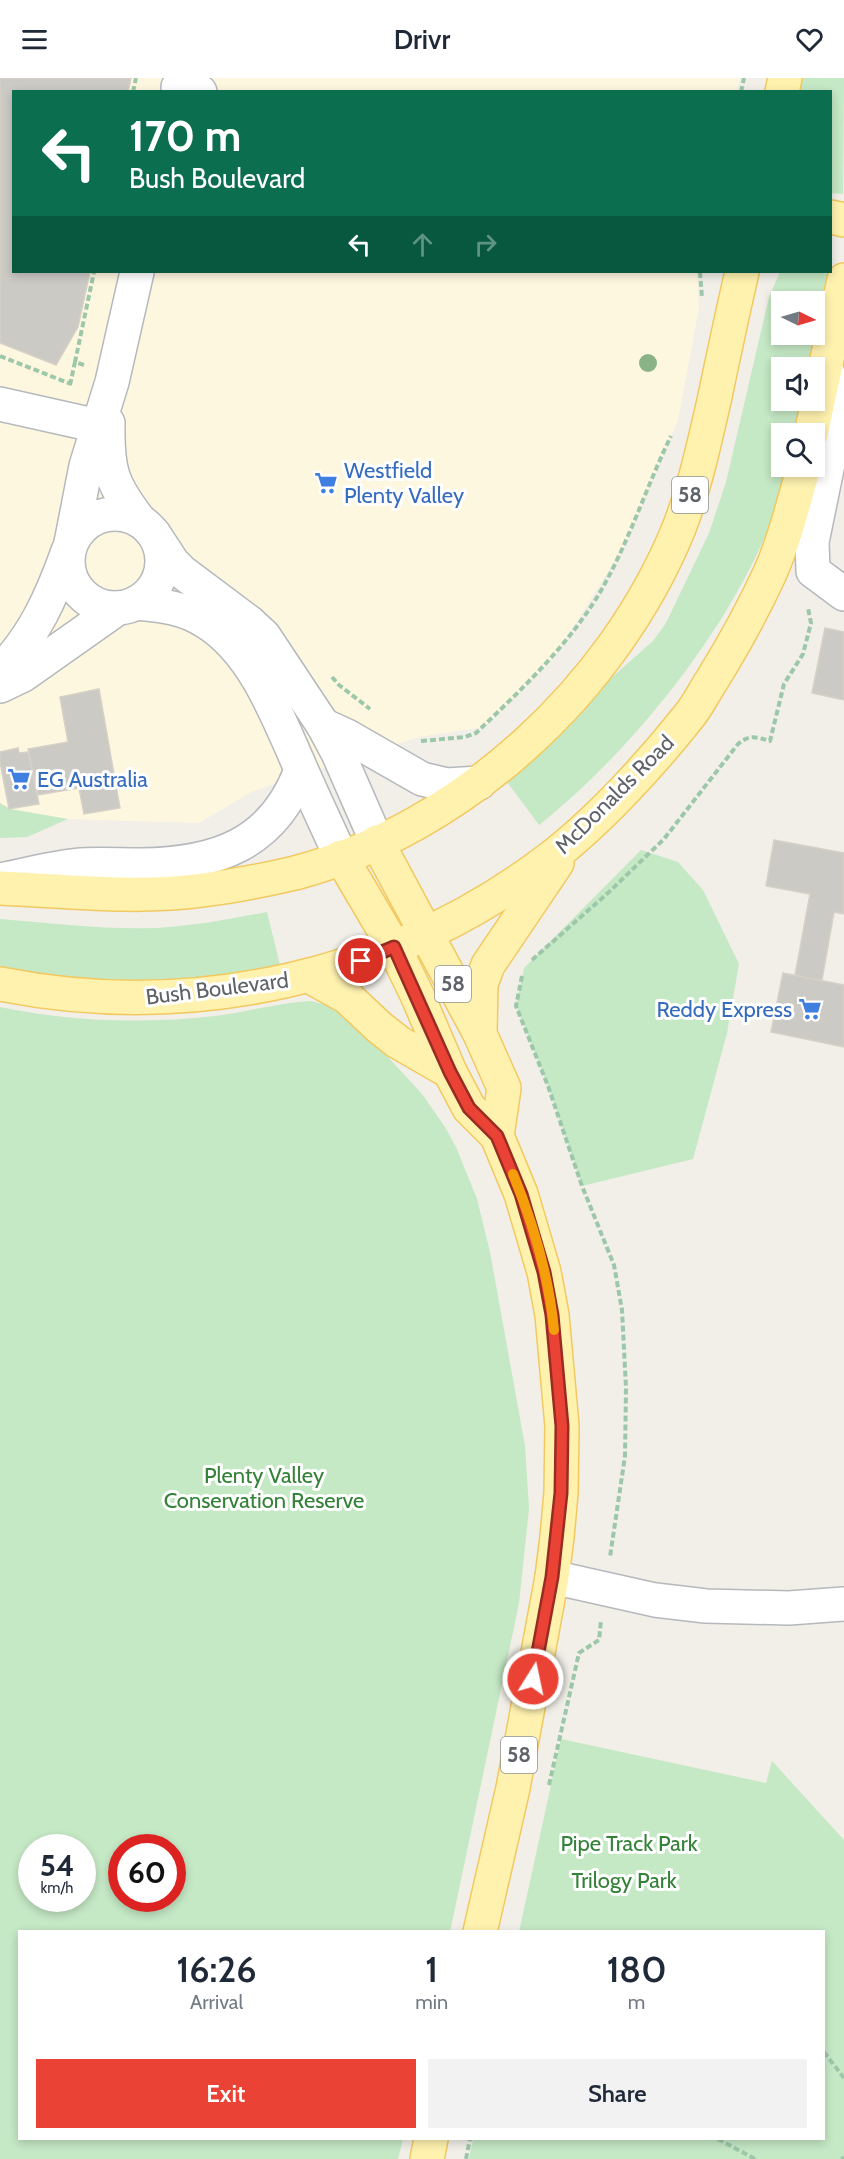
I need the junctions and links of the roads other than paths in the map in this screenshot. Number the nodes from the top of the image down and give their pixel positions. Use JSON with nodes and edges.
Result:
{"nodes":[{"id":1,"x":136,"y":273,"type":"edge"},
{"id":2,"x":742,"y":273,"type":"edge"},
{"id":3,"x":844,"y":280,"type":"edge"},
{"id":4,"x":826,"y":360,"type":"junction"},
{"id":5,"x":113,"y":377,"type":"junction"},
{"id":6,"x":0,"y":404,"type":"edge"},
{"id":7,"x":813,"y":423,"type":"edge"},
{"id":8,"x":98,"y":426,"type":"junction"},
{"id":9,"x":801,"y":477,"type":"edge"},
{"id":10,"x":147,"y":527,"type":"junction"},
{"id":11,"x":70,"y":546,"type":"junction"},
{"id":12,"x":835,"y":588,"type":"edge"},
{"id":13,"x":127,"y":606,"type":"junction"},
{"id":14,"x":0,"y":671,"type":"edge"},
{"id":15,"x":0,"y":686,"type":"edge"},
{"id":16,"x":323,"y":725,"type":"junction"},
{"id":17,"x":302,"y":770,"type":"junction"},
{"id":18,"x":479,"y":783,"type":"junction"},
{"id":19,"x":575,"y":837,"type":"junction"},
{"id":20,"x":377,"y":842,"type":"junction"},
{"id":21,"x":341,"y":857,"type":"junction"},
{"id":22,"x":0,"y":880,"type":"edge"},
{"id":23,"x":0,"y":888,"type":"edge"},
{"id":24,"x":428,"y":933,"type":"junction"},
{"id":25,"x":394,"y":947,"type":"junction"},
{"id":26,"x":309,"y":976,"type":"junction"},
{"id":27,"x":0,"y":984,"type":"edge"},
{"id":28,"x":480,"y":1034,"type":"junction"},
{"id":29,"x":450,"y":1072,"type":"junction"},
{"id":30,"x":497,"y":1136,"type":"junction"},
{"id":31,"x":552,"y":1577,"type":"junction"},
{"id":32,"x":844,"y":1604,"type":"edge"},
{"id":33,"x":480,"y":1930,"type":"edge"},
{"id":34,"x":431,"y":2140,"type":"edge"},
{"id":35,"x":427,"y":2159,"type":"edge"}],
"edges":[{"from":1,"to":5,"type":"street"},
{"from":2,"to":18,"type":"main road","number":"58"},
{"from":3,"to":4,"type":"main road"},
{"from":4,"to":7,"type":"main road"},
{"from":4,"to":12,"type":"street"},
{"from":5,"to":8,"type":"street"},
{"from":5,"to":10,"type":"street"},
{"from":6,"to":8,"type":"street"},
{"from":8,"to":11,"type":"street"},
{"from":9,"to":19,"type":"main road","name":"McDonalds Road","number":"58"},
{"from":10,"to":11,"type":"street"},
{"from":10,"to":13,"type":"street"},
{"from":10,"to":16,"type":"street"},
{"from":11,"to":13,"type":"street"},
{"from":11,"to":14,"type":"street"},
{"from":13,"to":15,"type":"street"},
{"from":13,"to":17,"type":"street"},
{"from":16,"to":18,"type":"street"},
{"from":16,"to":20,"type":"street"},
{"from":17,"to":21,"type":"street"},
{"from":17,"to":22,"type":"street"},
{"from":18,"to":20,"type":"main road","number":"58"},
{"from":19,"to":24,"type":"main road","name":"McDonalds Road","number":"58"},
{"from":19,"to":28,"type":"main road","number":"58"},
{"from":20,"to":21,"type":"main road","number":"58"},
{"from":20,"to":24,"type":"main road","number":"58"},
{"from":21,"to":23,"type":"main road"},
{"from":21,"to":25,"type":"main road","number":"58"},
{"from":24,"to":25,"type":"main road","number":"58"},
{"from":24,"to":28,"type":"main road","number":"58"},
{"from":25,"to":26,"type":"main road","name":"Bush Boulevard"},
{"from":25,"to":29,"type":"main road","number":"58"},
{"from":26,"to":27,"type":"main road","name":"Bush Boulevard"},
{"from":26,"to":29,"type":"main road"},
{"from":28,"to":30,"type":"main road","number":"58"},
{"from":29,"to":30,"type":"main road","number":"58"},
{"from":30,"to":31,"type":"main road","number":"58"},
{"from":31,"to":32,"type":"street"},
{"from":31,"to":33,"type":"main road","number":"58"},
{"from":34,"to":35,"type":"main road"}]}
